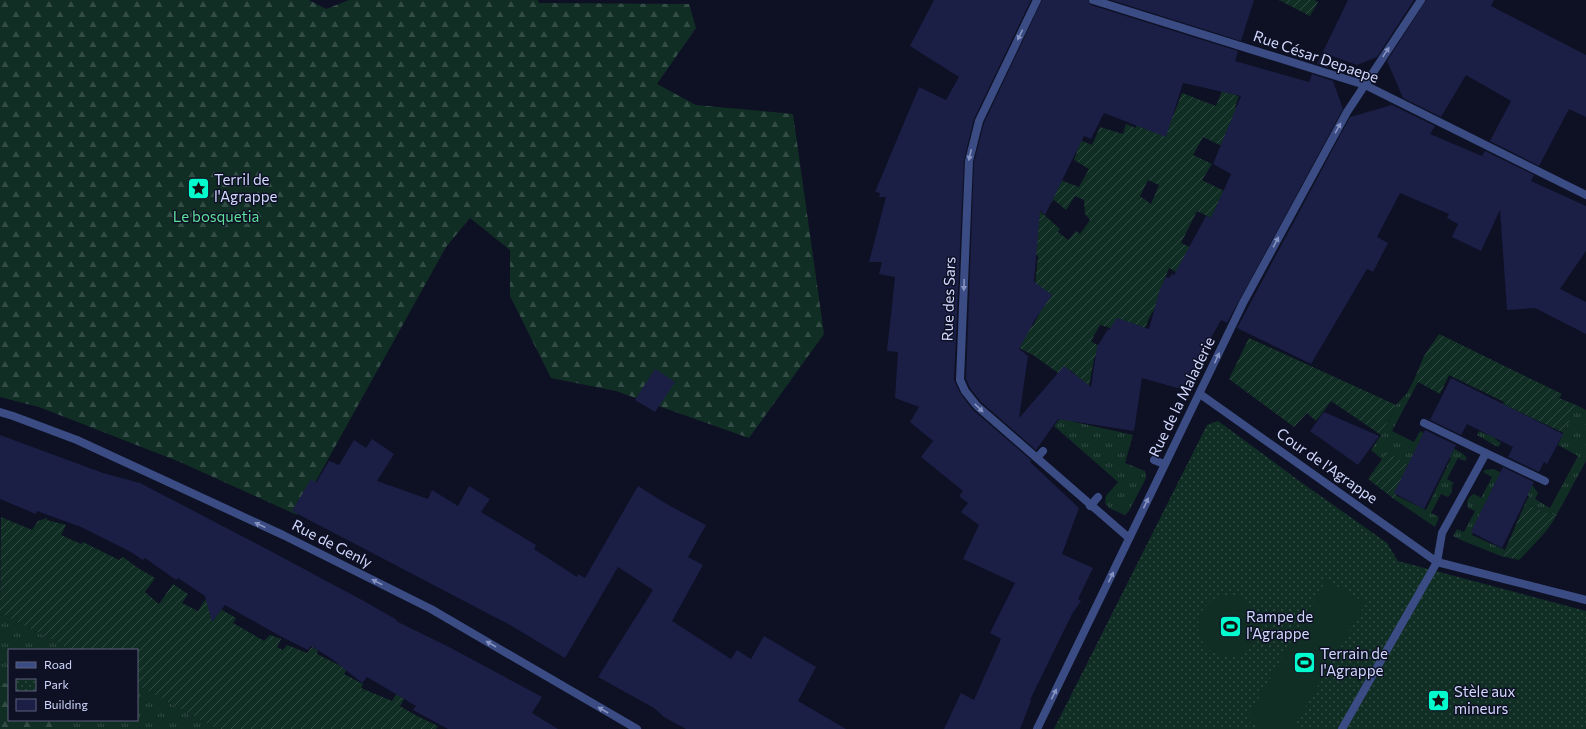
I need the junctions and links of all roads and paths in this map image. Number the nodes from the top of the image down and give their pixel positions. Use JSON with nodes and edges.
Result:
{"nodes":[{"id":1,"x":1037,"y":0,"type":"edge"},
{"id":2,"x":1093,"y":0,"type":"edge"},
{"id":3,"x":1421,"y":0,"type":"edge"},
{"id":4,"x":1365,"y":85,"type":"junction"},
{"id":5,"x":1586,"y":195,"type":"edge"},
{"id":6,"x":1200,"y":394,"type":"junction"},
{"id":7,"x":0,"y":412,"type":"edge"},
{"id":8,"x":1424,"y":423,"type":"dead end"},
{"id":9,"x":1043,"y":451,"type":"dead end"},
{"id":10,"x":1486,"y":453,"type":"junction"},
{"id":11,"x":1037,"y":458,"type":"junction"},
{"id":12,"x":1154,"y":460,"type":"dead end"},
{"id":13,"x":1164,"y":464,"type":"junction"},
{"id":14,"x":1544,"y":481,"type":"dead end"},
{"id":15,"x":1098,"y":497,"type":"dead end"},
{"id":16,"x":1090,"y":506,"type":"junction"},
{"id":17,"x":1129,"y":538,"type":"junction"},
{"id":18,"x":1437,"y":562,"type":"junction"},
{"id":19,"x":1586,"y":600,"type":"edge"},
{"id":20,"x":637,"y":729,"type":"edge"},
{"id":21,"x":1037,"y":729,"type":"edge"},
{"id":22,"x":1342,"y":729,"type":"edge"}],
"edges":[{"from":1,"to":11,"type":"street","name":"Rue des Sars","one_way":true},
{"from":2,"to":4,"type":"street","name":"Rue César Depaepe"},
{"from":4,"to":3,"type":"street","name":"Rue de la Maladerie","one_way":true},
{"from":4,"to":5,"type":"street","name":"Rue César Depaepe"},
{"from":6,"to":4,"type":"street","name":"Rue de la Maladerie","one_way":true},
{"from":6,"to":13,"type":"street","name":"Rue de la Maladerie"},
{"from":6,"to":18,"type":"street","name":"Cour de l'Agrappe"},
{"from":20,"to":7,"type":"street","name":"Rue de Genly","one_way":true},
{"from":8,"to":10,"type":"street"},
{"from":9,"to":11,"type":"street"},
{"from":10,"to":14,"type":"street"},
{"from":10,"to":18,"type":"street"},
{"from":11,"to":16,"type":"street","name":"Rue des Sars"},
{"from":12,"to":13,"type":"street"},
{"from":17,"to":13,"type":"street","name":"Rue de la Maladerie","one_way":true},
{"from":15,"to":16,"type":"street"},
{"from":16,"to":17,"type":"street","name":"Rue des Sars"},
{"from":21,"to":17,"type":"street","name":"Rue de la Maladerie","one_way":true},
{"from":18,"to":19,"type":"street","name":"Cour de l'Agrappe"},
{"from":18,"to":22,"type":"street"}]}
